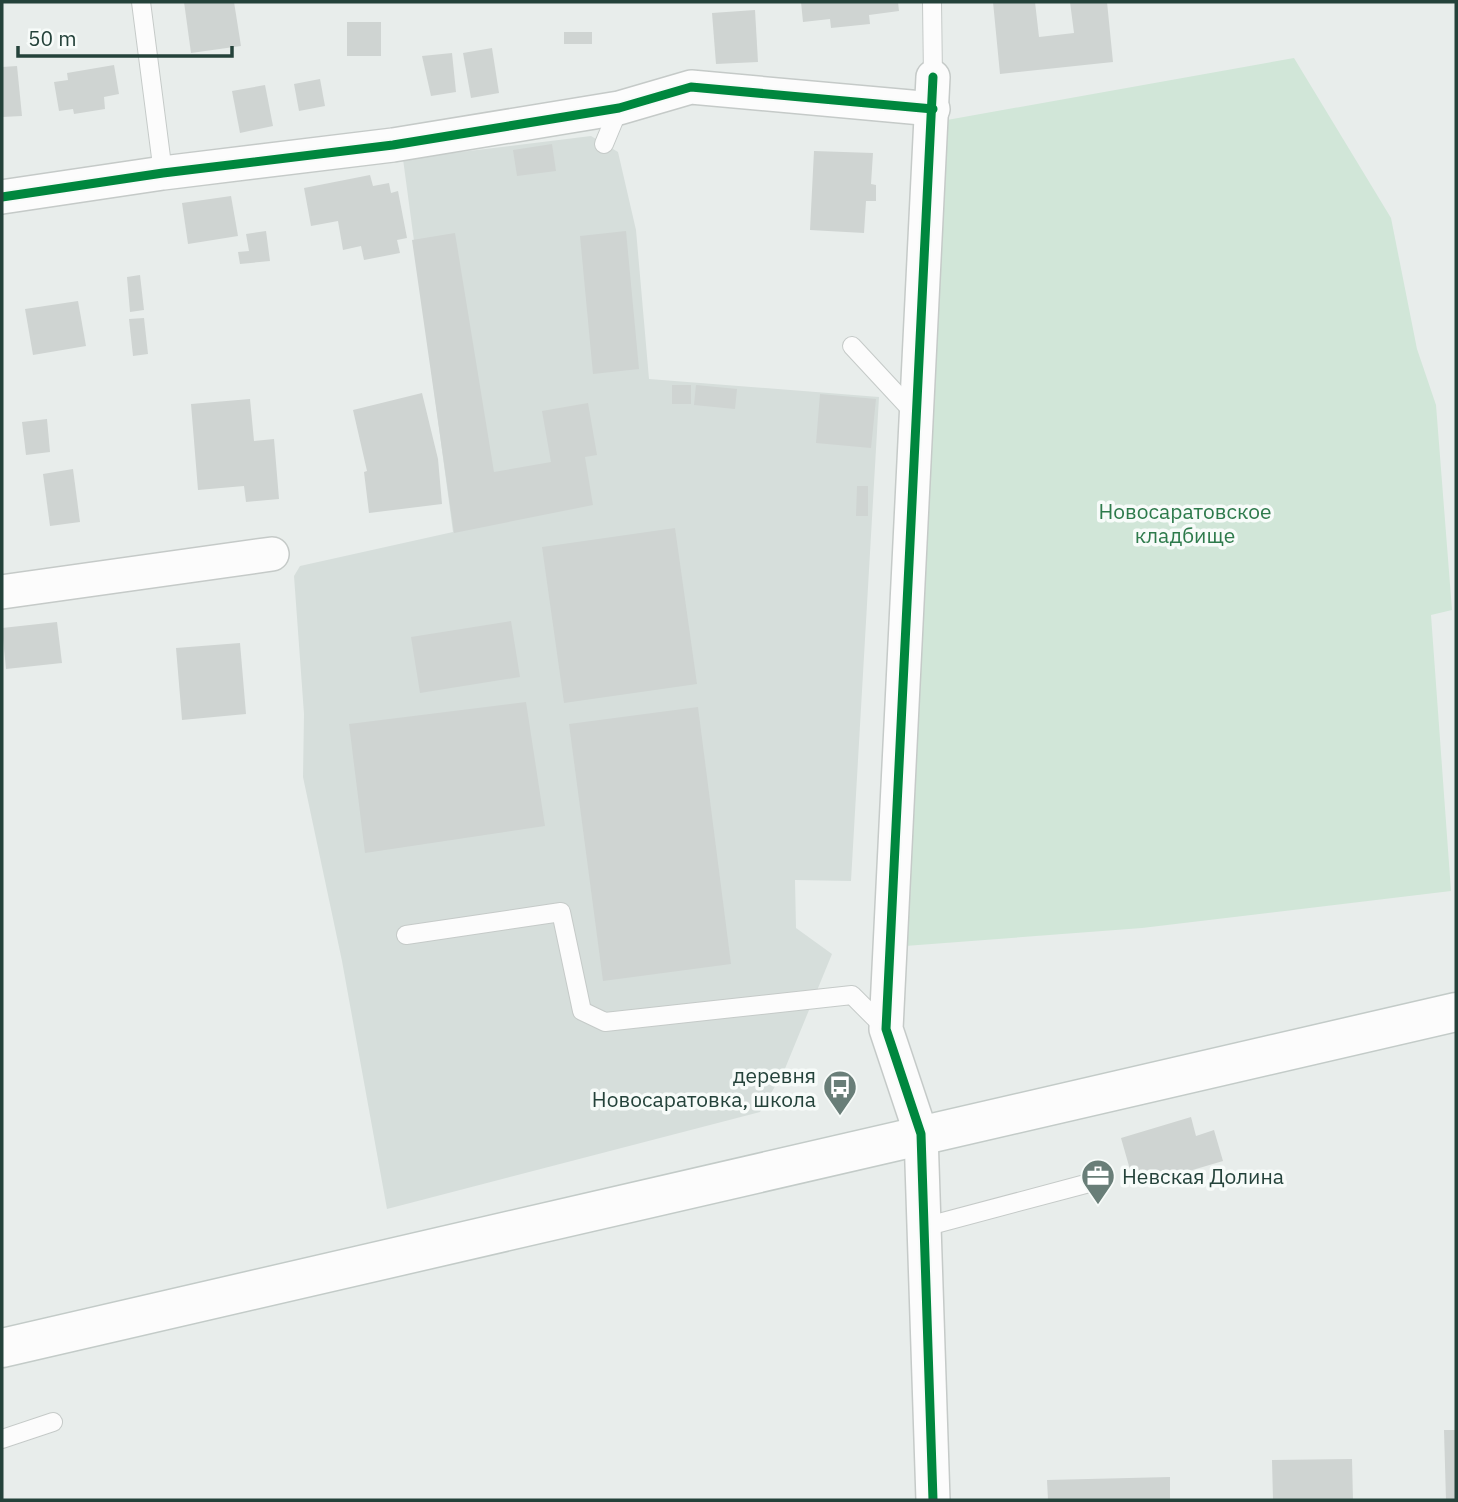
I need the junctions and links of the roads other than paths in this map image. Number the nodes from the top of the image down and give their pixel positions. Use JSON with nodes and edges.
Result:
{"nodes":[{"id":1,"x":141,"y":2,"type":"edge"},
{"id":2,"x":932,"y":2,"type":"edge"},
{"id":3,"x":933,"y":93,"type":"junction"},
{"id":4,"x":618,"y":108,"type":"junction"},
{"id":5,"x":604,"y":144,"type":"dead end"},
{"id":6,"x":163,"y":173,"type":"junction"},
{"id":7,"x":2,"y":197,"type":"edge"},
{"id":8,"x":852,"y":346,"type":"dead end"},
{"id":9,"x":916,"y":415,"type":"junction"},
{"id":10,"x":272,"y":554,"type":"dead end"},
{"id":11,"x":2,"y":592,"type":"edge"},
{"id":12,"x":406,"y":935,"type":"dead end"},
{"id":13,"x":1456,"y":1012,"type":"edge"},
{"id":14,"x":886,"y":1029,"type":"junction"},
{"id":15,"x":921,"y":1134,"type":"junction"},
{"id":16,"x":1093,"y":1182,"type":"dead end"},
{"id":17,"x":924,"y":1227,"type":"junction"},
{"id":18,"x":2,"y":1348,"type":"edge"},
{"id":19,"x":53,"y":1422,"type":"dead end"},
{"id":20,"x":2,"y":1439,"type":"edge"},
{"id":21,"x":933,"y":1500,"type":"edge"}],
"edges":[{"from":1,"to":6,"type":"lane"},
{"from":2,"to":3,"type":"lane"},
{"from":3,"to":4,"type":"street"},
{"from":3,"to":9,"type":"street"},
{"from":4,"to":5,"type":"lane"},
{"from":4,"to":6,"type":"street"},
{"from":6,"to":7,"type":"street"},
{"from":8,"to":9,"type":"lane"},
{"from":9,"to":14,"type":"street"},
{"from":10,"to":11,"type":"street"},
{"from":12,"to":14,"type":"lane"},
{"from":13,"to":15,"type":"main road"},
{"from":14,"to":15,"type":"street"},
{"from":15,"to":17,"type":"street"},
{"from":15,"to":18,"type":"main road"},
{"from":16,"to":17,"type":"lane"},
{"from":17,"to":21,"type":"street"},
{"from":19,"to":20,"type":"lane"}]}
